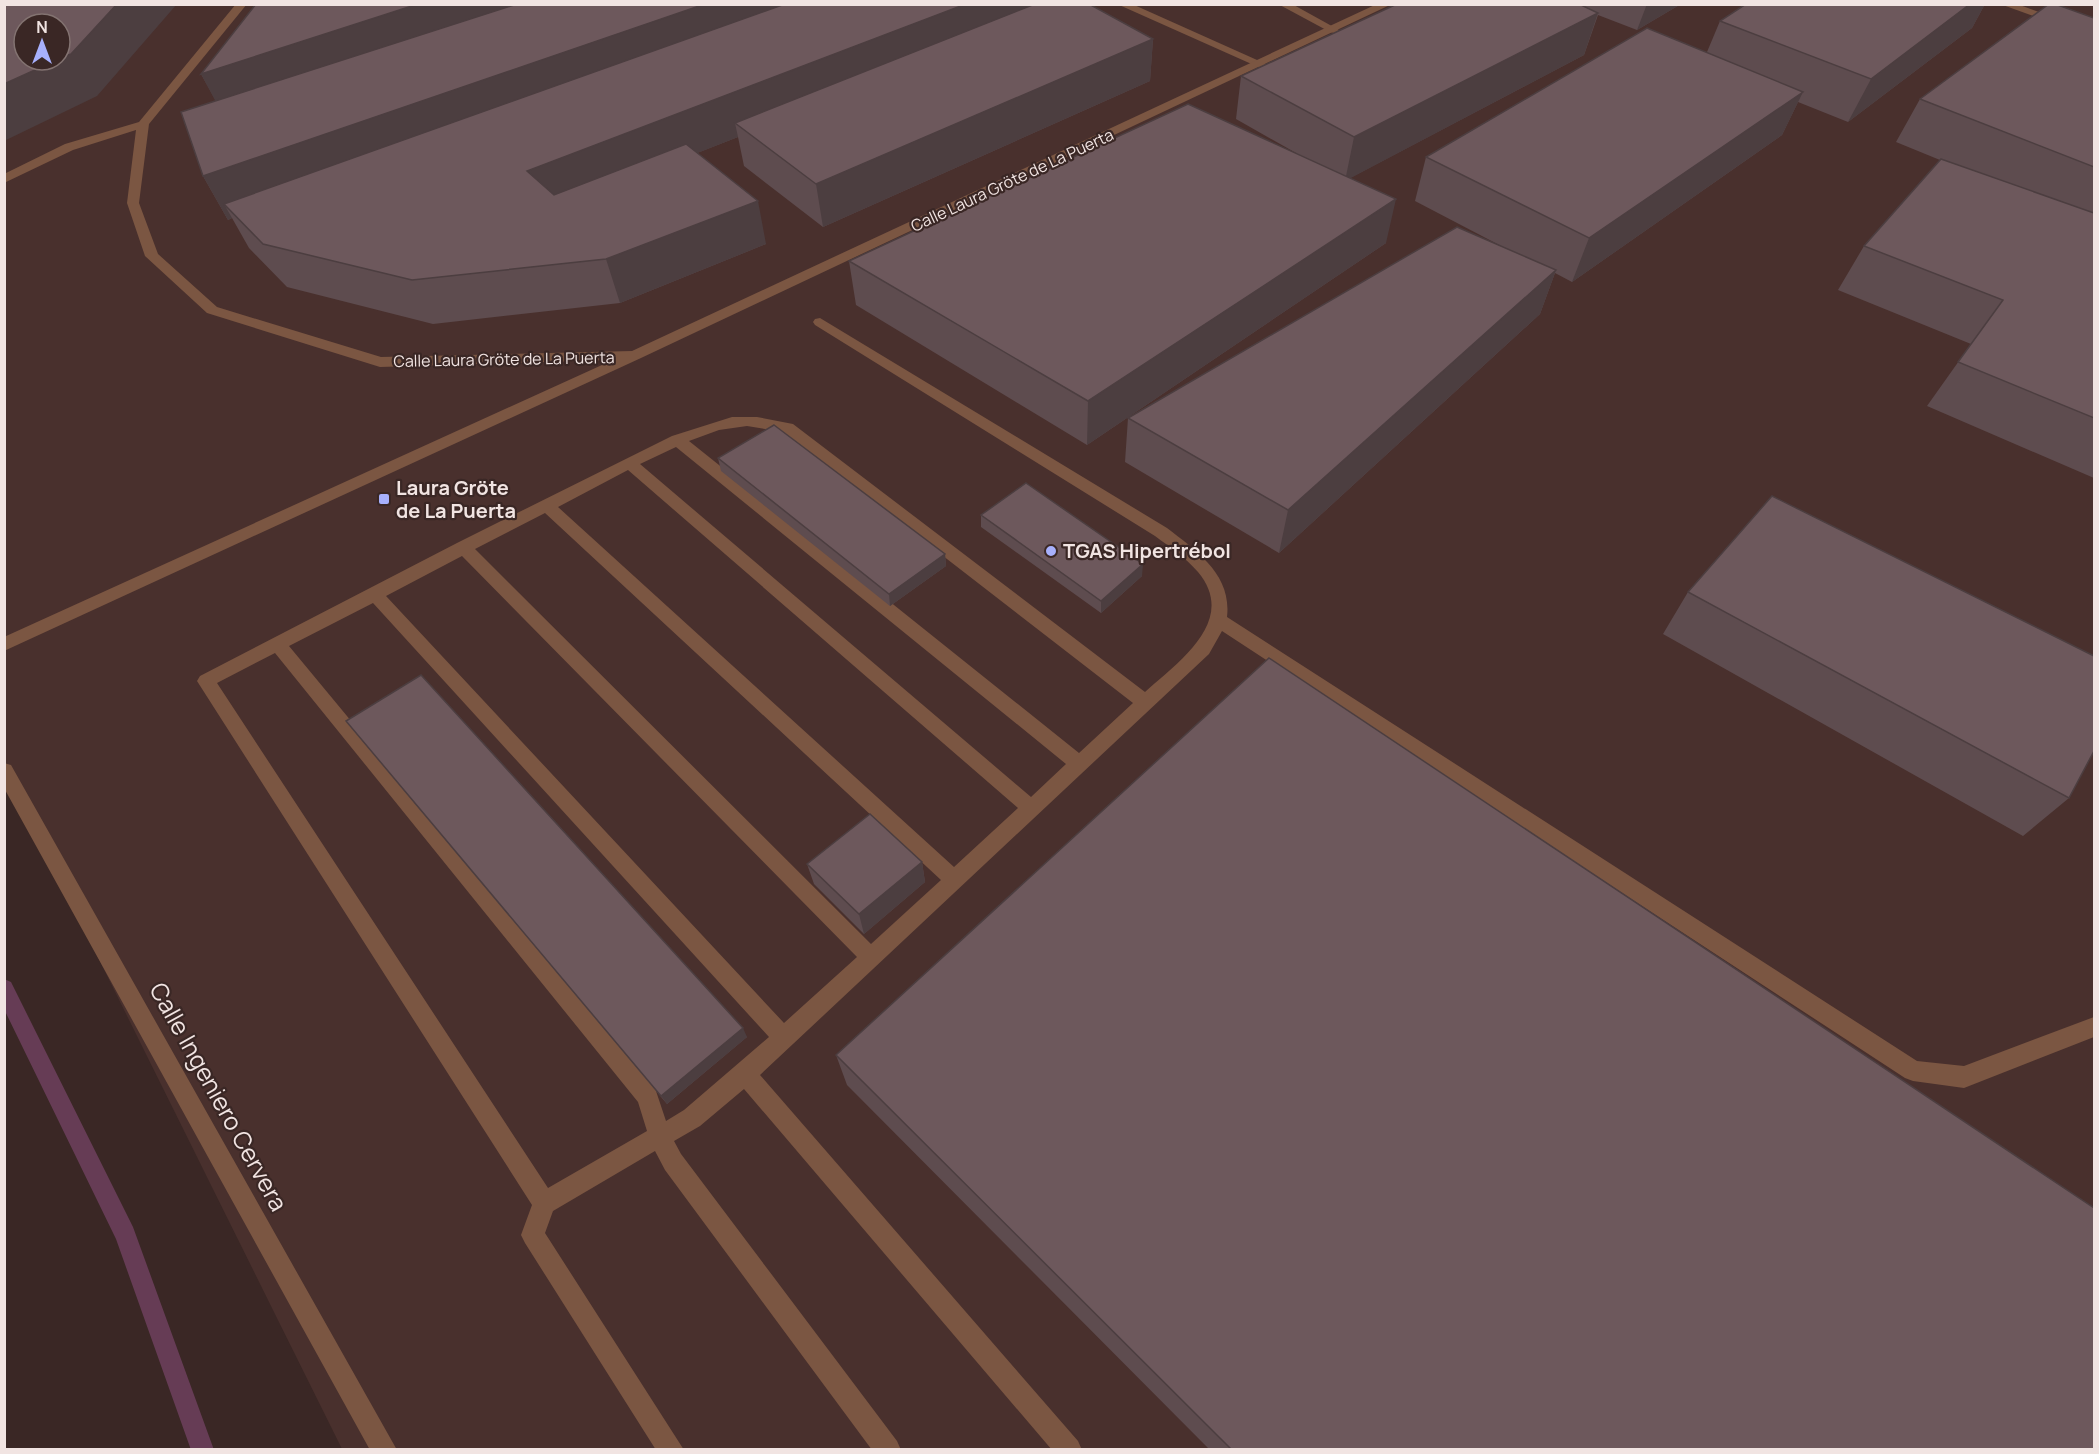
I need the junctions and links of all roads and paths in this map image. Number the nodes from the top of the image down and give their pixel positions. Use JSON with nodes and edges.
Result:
{"nodes":[{"id":1,"x":243,"y":4,"type":"edge"},
{"id":2,"x":1122,"y":4,"type":"edge"},
{"id":3,"x":1283,"y":4,"type":"edge"},
{"id":4,"x":1387,"y":4,"type":"edge"},
{"id":5,"x":2005,"y":4,"type":"edge"},
{"id":6,"x":1334,"y":30,"type":"junction"},
{"id":7,"x":2094,"y":35,"type":"edge"},
{"id":8,"x":1260,"y":64,"type":"junction"},
{"id":9,"x":143,"y":124,"type":"junction"},
{"id":10,"x":4,"y":179,"type":"edge"},
{"id":11,"x":820,"y":322,"type":"dead end"},
{"id":12,"x":636,"y":355,"type":"junction"},
{"id":13,"x":677,"y":441,"type":"junction"},
{"id":14,"x":629,"y":463,"type":"junction"},
{"id":15,"x":546,"y":506,"type":"junction"},
{"id":16,"x":464,"y":547,"type":"junction"},
{"id":17,"x":374,"y":593,"type":"junction"},
{"id":18,"x":1218,"y":620,"type":"junction"},
{"id":19,"x":277,"y":643,"type":"junction"},
{"id":20,"x":4,"y":645,"type":"edge"},
{"id":21,"x":1145,"y":702,"type":"junction"},
{"id":22,"x":1079,"y":764,"type":"junction"},
{"id":23,"x":4,"y":770,"type":"edge"},
{"id":24,"x":1031,"y":808,"type":"junction"},
{"id":25,"x":955,"y":880,"type":"junction"},
{"id":26,"x":871,"y":957,"type":"junction"},
{"id":27,"x":2094,"y":1027,"type":"edge"},
{"id":28,"x":783,"y":1038,"type":"junction"},
{"id":29,"x":745,"y":1074,"type":"junction"},
{"id":30,"x":660,"y":1137,"type":"junction"},
{"id":31,"x":544,"y":1203,"type":"junction"},
{"id":32,"x":384,"y":1449,"type":"edge"},
{"id":33,"x":671,"y":1449,"type":"edge"},
{"id":34,"x":888,"y":1449,"type":"edge"},
{"id":35,"x":1070,"y":1449,"type":"edge"}],
"edges":[{"from":1,"to":9,"type":"street"},
{"from":2,"to":8,"type":"street"},
{"from":3,"to":6,"type":"street"},
{"from":4,"to":6,"type":"street","name":"Calle Laura Gröte de La Puerta"},
{"from":5,"to":7,"type":"street"},
{"from":6,"to":8,"type":"street","name":"Calle Laura Gröte de La Puerta"},
{"from":8,"to":12,"type":"street","name":"Calle Laura Gröte de La Puerta"},
{"from":9,"to":10,"type":"street"},
{"from":9,"to":12,"type":"street","name":"Calle Laura Gröte de La Puerta"},
{"from":11,"to":18,"type":"street"},
{"from":12,"to":20,"type":"street","name":"Calle Laura Gröte de La Puerta"},
{"from":13,"to":14,"type":"street"},
{"from":13,"to":21,"type":"street"},
{"from":13,"to":22,"type":"street"},
{"from":14,"to":15,"type":"street"},
{"from":14,"to":24,"type":"street"},
{"from":15,"to":16,"type":"street"},
{"from":15,"to":25,"type":"street"},
{"from":16,"to":17,"type":"street"},
{"from":16,"to":26,"type":"street"},
{"from":17,"to":19,"type":"street"},
{"from":17,"to":28,"type":"street"},
{"from":18,"to":21,"type":"street"},
{"from":18,"to":27,"type":"street"},
{"from":19,"to":30,"type":"street"},
{"from":19,"to":31,"type":"street"},
{"from":21,"to":22,"type":"street"},
{"from":22,"to":24,"type":"street"},
{"from":23,"to":32,"type":"street","name":"Calle Ingeniero Cervera"},
{"from":24,"to":25,"type":"street"},
{"from":25,"to":26,"type":"street"},
{"from":26,"to":28,"type":"street"},
{"from":28,"to":29,"type":"street"},
{"from":29,"to":30,"type":"street"},
{"from":29,"to":35,"type":"street"},
{"from":30,"to":31,"type":"street"},
{"from":30,"to":34,"type":"street"},
{"from":31,"to":33,"type":"street"}]}
